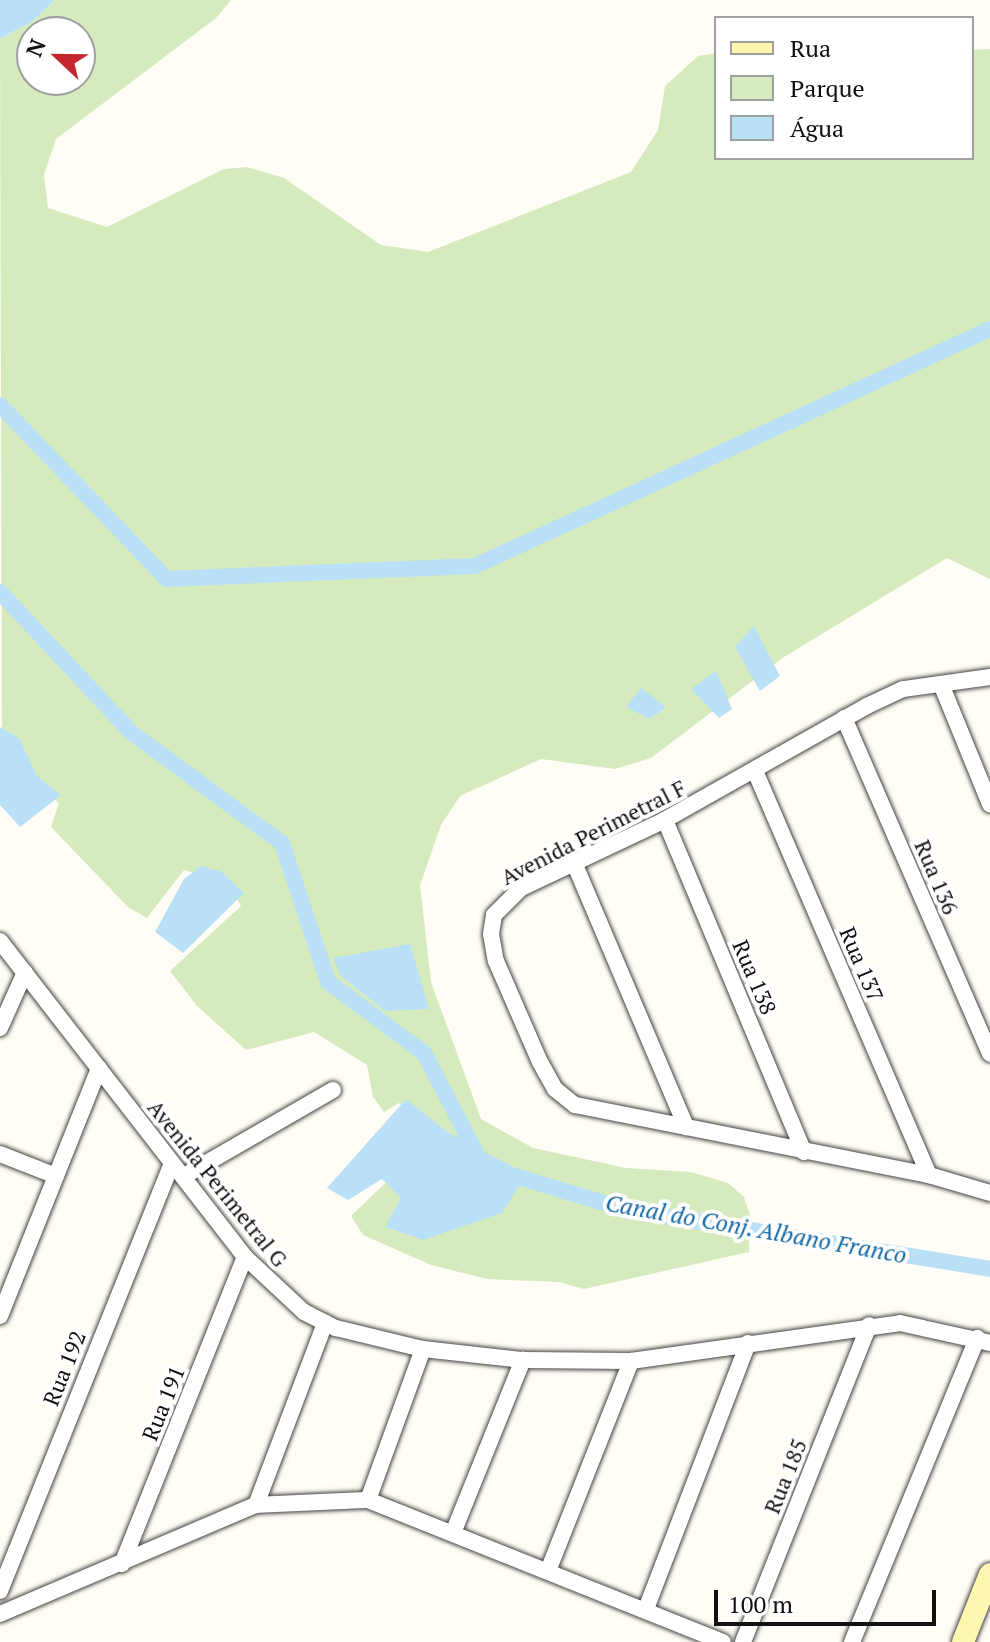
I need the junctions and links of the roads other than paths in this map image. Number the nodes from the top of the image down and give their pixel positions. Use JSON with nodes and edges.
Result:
{"nodes":[{"id":1,"x":990,"y":677,"type":"edge"},
{"id":2,"x":941,"y":684,"type":"junction"},
{"id":3,"x":844,"y":718,"type":"junction"},
{"id":4,"x":755,"y":771,"type":"junction"},
{"id":5,"x":990,"y":804,"type":"edge"},
{"id":6,"x":665,"y":820,"type":"junction"},
{"id":7,"x":575,"y":865,"type":"junction"},
{"id":8,"x":0,"y":941,"type":"edge"},
{"id":9,"x":25,"y":972,"type":"junction"},
{"id":10,"x":0,"y":1028,"type":"edge"},
{"id":11,"x":990,"y":1054,"type":"edge"},
{"id":12,"x":99,"y":1068,"type":"junction"},
{"id":13,"x":333,"y":1090,"type":"dead end"},
{"id":14,"x":686,"y":1127,"type":"junction"},
{"id":15,"x":804,"y":1152,"type":"junction"},
{"id":16,"x":0,"y":1154,"type":"edge"},
{"id":17,"x":172,"y":1163,"type":"junction"},
{"id":18,"x":929,"y":1175,"type":"junction"},
{"id":19,"x":56,"y":1176,"type":"junction"},
{"id":20,"x":184,"y":1176,"type":"junction"},
{"id":21,"x":990,"y":1193,"type":"edge"},
{"id":22,"x":245,"y":1257,"type":"junction"},
{"id":23,"x":0,"y":1316,"type":"edge"},
{"id":24,"x":325,"y":1323,"type":"junction"},
{"id":25,"x":869,"y":1325,"type":"junction"},
{"id":26,"x":984,"y":1340,"type":"edge"},
{"id":27,"x":748,"y":1343,"type":"junction"},
{"id":28,"x":423,"y":1349,"type":"junction"},
{"id":29,"x":523,"y":1360,"type":"junction"},
{"id":30,"x":631,"y":1361,"type":"junction"},
{"id":31,"x":368,"y":1500,"type":"junction"},
{"id":32,"x":256,"y":1505,"type":"junction"},
{"id":33,"x":453,"y":1533,"type":"junction"},
{"id":34,"x":122,"y":1564,"type":"junction"},
{"id":35,"x":548,"y":1571,"type":"junction"},
{"id":36,"x":990,"y":1574,"type":"edge"},
{"id":37,"x":0,"y":1591,"type":"edge"},
{"id":38,"x":646,"y":1609,"type":"junction"},
{"id":39,"x":0,"y":1614,"type":"edge"},
{"id":40,"x":723,"y":1642,"type":"edge"},
{"id":41,"x":743,"y":1642,"type":"edge"},
{"id":42,"x":852,"y":1642,"type":"edge"},
{"id":43,"x":963,"y":1642,"type":"edge"}],
"edges":[{"from":1,"to":2,"type":"street","name":"Avenida Perimetral F"},
{"from":2,"to":3,"type":"street","name":"Avenida Perimetral F"},
{"from":2,"to":5,"type":"street"},
{"from":3,"to":4,"type":"street","name":"Avenida Perimetral F"},
{"from":3,"to":11,"type":"street","name":"Rua 136"},
{"from":4,"to":6,"type":"street","name":"Avenida Perimetral F"},
{"from":4,"to":18,"type":"street","name":"Rua 137"},
{"from":6,"to":7,"type":"street","name":"Avenida Perimetral F"},
{"from":6,"to":15,"type":"street","name":"Rua 138"},
{"from":7,"to":14,"type":"street"},
{"from":7,"to":14,"type":"street","name":"Avenida Perimetral F"},
{"from":8,"to":9,"type":"street","name":"Avenida Perimetral G"},
{"from":9,"to":10,"type":"street"},
{"from":9,"to":12,"type":"street","name":"Avenida Perimetral G"},
{"from":12,"to":17,"type":"street","name":"Avenida Perimetral G"},
{"from":12,"to":19,"type":"street"},
{"from":13,"to":20,"type":"street"},
{"from":14,"to":15,"type":"street","name":"Avenida Perimetral F"},
{"from":15,"to":18,"type":"street","name":"Avenida Perimetral F"},
{"from":16,"to":19,"type":"street"},
{"from":17,"to":20,"type":"street","name":"Avenida Perimetral G"},
{"from":17,"to":37,"type":"street","name":"Rua 192"},
{"from":18,"to":21,"type":"street","name":"Avenida Perimetral F"},
{"from":19,"to":23,"type":"street"},
{"from":20,"to":22,"type":"street","name":"Avenida Perimetral G"},
{"from":22,"to":24,"type":"street","name":"Avenida Perimetral G"},
{"from":22,"to":34,"type":"street","name":"Rua 191"},
{"from":24,"to":28,"type":"street","name":"Avenida Perimetral G"},
{"from":24,"to":32,"type":"street"},
{"from":25,"to":26,"type":"street","name":"Avenida Perimetral G"},
{"from":25,"to":27,"type":"street","name":"Avenida Perimetral G"},
{"from":25,"to":41,"type":"street","name":"Rua 185"},
{"from":26,"to":42,"type":"street"},
{"from":27,"to":30,"type":"street","name":"Avenida Perimetral G"},
{"from":27,"to":38,"type":"street"},
{"from":28,"to":29,"type":"street","name":"Avenida Perimetral G"},
{"from":28,"to":31,"type":"street"},
{"from":29,"to":30,"type":"street","name":"Avenida Perimetral G"},
{"from":29,"to":33,"type":"street"},
{"from":30,"to":35,"type":"street"},
{"from":31,"to":32,"type":"street"},
{"from":31,"to":33,"type":"street"},
{"from":32,"to":34,"type":"street"},
{"from":33,"to":35,"type":"street"},
{"from":34,"to":39,"type":"street"},
{"from":35,"to":38,"type":"street"},
{"from":36,"to":43,"type":"street"},
{"from":38,"to":40,"type":"street"}]}
